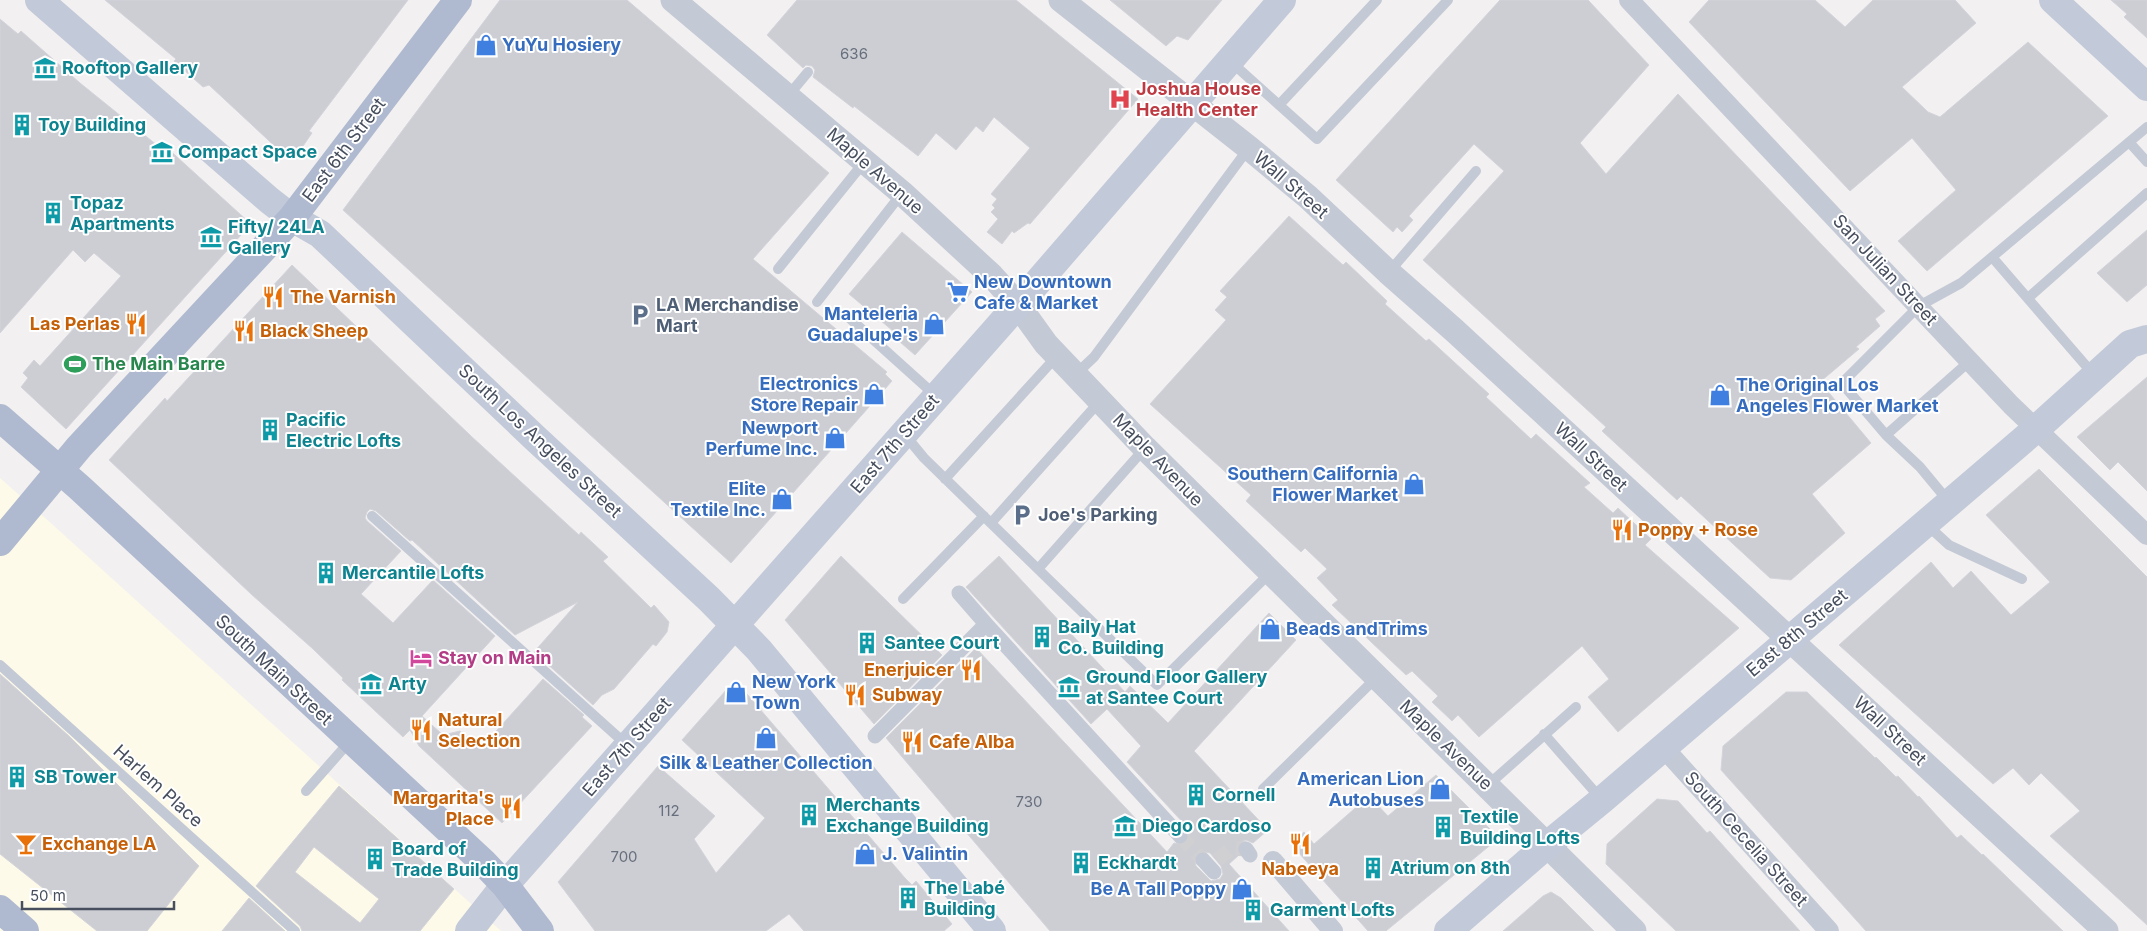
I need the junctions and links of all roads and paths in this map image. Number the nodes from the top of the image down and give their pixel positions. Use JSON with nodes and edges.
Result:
{"nodes":[{"id":1,"x":39,"y":0,"type":"edge"},
{"id":2,"x":458,"y":0,"type":"edge"},
{"id":3,"x":673,"y":0,"type":"edge"},
{"id":4,"x":1061,"y":0,"type":"edge"},
{"id":5,"x":1282,"y":0,"type":"edge"},
{"id":6,"x":1377,"y":0,"type":"edge"},
{"id":7,"x":1448,"y":0,"type":"edge"},
{"id":8,"x":2053,"y":0,"type":"edge"},
{"id":9,"x":1637,"y":5,"type":"edge"},
{"id":10,"x":1229,"y":61,"type":"junction"},
{"id":11,"x":808,"y":72,"type":"dead end"},
{"id":12,"x":2147,"y":87,"type":"edge"},
{"id":13,"x":788,"y":96,"type":"junction"},
{"id":14,"x":1279,"y":104,"type":"junction"},
{"id":15,"x":1192,"y":105,"type":"junction"},
{"id":16,"x":2147,"y":127,"type":"edge"},
{"id":17,"x":2129,"y":142,"type":"junction"},
{"id":18,"x":1249,"y":148,"type":"junction"},
{"id":19,"x":865,"y":161,"type":"junction"},
{"id":20,"x":2147,"y":162,"type":"edge"},
{"id":21,"x":1476,"y":171,"type":"dead end"},
{"id":22,"x":902,"y":193,"type":"junction"},
{"id":23,"x":2147,"y":193,"type":"edge"},
{"id":24,"x":292,"y":218,"type":"junction"},
{"id":25,"x":1992,"y":257,"type":"junction"},
{"id":26,"x":778,"y":268,"type":"dead end"},
{"id":27,"x":1388,"y":272,"type":"junction"},
{"id":28,"x":2028,"y":298,"type":"junction"},
{"id":29,"x":817,"y":302,"type":"dead end"},
{"id":30,"x":1018,"y":305,"type":"junction"},
{"id":31,"x":1919,"y":306,"type":"junction"},
{"id":32,"x":846,"y":315,"type":"dead end"},
{"id":33,"x":2147,"y":317,"type":"edge"},
{"id":34,"x":2138,"y":341,"type":"edge"},
{"id":35,"x":1058,"y":356,"type":"junction"},
{"id":36,"x":1971,"y":360,"type":"junction"},
{"id":37,"x":1076,"y":374,"type":"junction"},
{"id":38,"x":2095,"y":376,"type":"junction"},
{"id":39,"x":936,"y":397,"type":"junction"},
{"id":40,"x":1101,"y":400,"type":"junction"},
{"id":41,"x":0,"y":418,"type":"edge"},
{"id":42,"x":2036,"y":429,"type":"junction"},
{"id":43,"x":904,"y":434,"type":"junction"},
{"id":44,"x":1886,"y":435,"type":"junction"},
{"id":45,"x":1145,"y":448,"type":"junction"},
{"id":46,"x":60,"y":470,"type":"junction"},
{"id":47,"x":945,"y":479,"type":"junction"},
{"id":48,"x":1950,"y":503,"type":"junction"},
{"id":49,"x":372,"y":516,"type":"dead end"},
{"id":50,"x":987,"y":520,"type":"junction"},
{"id":51,"x":1926,"y":523,"type":"junction"},
{"id":52,"x":2144,"y":527,"type":"edge"},
{"id":53,"x":0,"y":542,"type":"edge"},
{"id":54,"x":1038,"y":568,"type":"junction"},
{"id":55,"x":1270,"y":573,"type":"junction"},
{"id":56,"x":2022,"y":579,"type":"dead end"},
{"id":57,"x":959,"y":593,"type":"dead end"},
{"id":58,"x":904,"y":599,"type":"dead end"},
{"id":59,"x":986,"y":624,"type":"junction"},
{"id":60,"x":734,"y":625,"type":"junction"},
{"id":61,"x":1791,"y":639,"type":"junction"},
{"id":62,"x":0,"y":665,"type":"edge"},
{"id":63,"x":1376,"y":678,"type":"junction"},
{"id":64,"x":1576,"y":707,"type":"dead end"},
{"id":65,"x":1544,"y":734,"type":"junction"},
{"id":66,"x":875,"y":736,"type":"dead end"},
{"id":67,"x":350,"y":741,"type":"junction"},
{"id":68,"x":628,"y":746,"type":"junction"},
{"id":69,"x":1663,"y":747,"type":"junction"},
{"id":70,"x":1488,"y":785,"type":"junction"},
{"id":71,"x":1263,"y":789,"type":"dead end"},
{"id":72,"x":306,"y":791,"type":"dead end"},
{"id":73,"x":1602,"y":800,"type":"junction"},
{"id":74,"x":1180,"y":836,"type":"tunnel mouth"},
{"id":75,"x":1547,"y":845,"type":"junction"},
{"id":76,"x":1273,"y":861,"type":"dead end"},
{"id":77,"x":505,"y":885,"type":"junction"},
{"id":78,"x":0,"y":909,"type":"edge"},
{"id":79,"x":1459,"y":925,"type":"edge"},
{"id":80,"x":25,"y":931,"type":"edge"},
{"id":81,"x":295,"y":931,"type":"edge"},
{"id":82,"x":469,"y":931,"type":"edge"},
{"id":83,"x":540,"y":931,"type":"edge"},
{"id":84,"x":992,"y":931,"type":"edge"},
{"id":85,"x":1333,"y":931,"type":"edge"},
{"id":86,"x":1634,"y":931,"type":"edge"},
{"id":87,"x":1829,"y":931,"type":"edge"},
{"id":88,"x":2106,"y":931,"type":"edge"}],
"edges":[{"from":1,"to":24,"type":"main road","name":"South Los Angeles Street"},
{"from":2,"to":24,"type":"main road","name":"East 6th Street"},
{"from":3,"to":13,"type":"street","name":"Maple Avenue"},
{"from":4,"to":15,"type":"street","name":"Wall Street"},
{"from":5,"to":10,"type":"main road","name":"East 7th Street"},
{"from":6,"to":14,"type":"lane"},
{"from":7,"to":14,"type":"lane"},
{"from":8,"to":12,"type":"main road"},
{"from":9,"to":31,"type":"street","name":"San Julian Street"},
{"from":10,"to":14,"type":"lane"},
{"from":10,"to":15,"type":"main road","name":"East 7th Street"},
{"from":11,"to":13,"type":"lane"},
{"from":13,"to":19,"type":"street","name":"Maple Avenue"},
{"from":15,"to":18,"type":"street","name":"Wall Street"},
{"from":15,"to":30,"type":"main road","name":"East 7th Street"},
{"from":16,"to":17,"type":"lane"},
{"from":17,"to":20,"type":"lane"},
{"from":17,"to":25,"type":"lane"},
{"from":18,"to":27,"type":"street","name":"Wall Street"},
{"from":18,"to":37,"type":"lane"},
{"from":19,"to":22,"type":"street","name":"Maple Avenue"},
{"from":19,"to":26,"type":"lane"},
{"from":21,"to":27,"type":"lane"},
{"from":22,"to":29,"type":"lane"},
{"from":22,"to":30,"type":"street","name":"Maple Avenue"},
{"from":23,"to":28,"type":"lane"},
{"from":24,"to":46,"type":"main road","name":"East 6th Street"},
{"from":24,"to":60,"type":"main road","name":"South Los Angeles Street"},
{"from":25,"to":28,"type":"lane"},
{"from":25,"to":31,"type":"lane"},
{"from":27,"to":61,"type":"street","name":"Wall Street"},
{"from":28,"to":38,"type":"lane"},
{"from":30,"to":35,"type":"street","name":"Maple Avenue"},
{"from":30,"to":39,"type":"main road","name":"East 7th Street"},
{"from":31,"to":36,"type":"street","name":"San Julian Street"},
{"from":31,"to":44,"type":"lane"},
{"from":32,"to":39,"type":"lane"},
{"from":33,"to":34,"type":"main road","name":"East 8th Street"},
{"from":34,"to":38,"type":"main road","name":"East 8th Street"},
{"from":35,"to":37,"type":"street","name":"Maple Avenue"},
{"from":35,"to":47,"type":"lane"},
{"from":36,"to":42,"type":"street","name":"San Julian Street"},
{"from":36,"to":44,"type":"lane"},
{"from":37,"to":40,"type":"street","name":"Maple Avenue"},
{"from":38,"to":42,"type":"main road","name":"East 8th Street"},
{"from":39,"to":43,"type":"main road","name":"East 7th Street"},
{"from":40,"to":45,"type":"street","name":"Maple Avenue"},
{"from":40,"to":50,"type":"lane"},
{"from":41,"to":46,"type":"main road","name":"South Main Street"},
{"from":42,"to":48,"type":"main road","name":"East 8th Street"},
{"from":42,"to":52,"type":"street","name":"San Julian Street"},
{"from":43,"to":47,"type":"lane"},
{"from":43,"to":60,"type":"main road","name":"East 7th Street"},
{"from":44,"to":48,"type":"lane"},
{"from":45,"to":54,"type":"lane"},
{"from":45,"to":55,"type":"street","name":"Maple Avenue"},
{"from":46,"to":53,"type":"main road","name":"East 6th Street"},
{"from":46,"to":67,"type":"main road","name":"South Main Street"},
{"from":47,"to":50,"type":"lane"},
{"from":48,"to":51,"type":"main road","name":"East 8th Street"},
{"from":49,"to":68,"type":"lane"},
{"from":50,"to":54,"type":"lane"},
{"from":50,"to":58,"type":"lane"},
{"from":51,"to":56,"type":"lane"},
{"from":51,"to":61,"type":"main road","name":"East 8th Street"},
{"from":54,"to":55,"type":"lane"},
{"from":55,"to":63,"type":"street","name":"Maple Avenue"},
{"from":57,"to":59,"type":"street"},
{"from":59,"to":66,"type":"street"},
{"from":59,"to":74,"type":"street"},
{"from":60,"to":68,"type":"main road","name":"East 7th Street"},
{"from":60,"to":84,"type":"main road","name":"South Los Angeles Street"},
{"from":61,"to":69,"type":"main road","name":"East 8th Street"},
{"from":61,"to":88,"type":"street","name":"Wall Street"},
{"from":62,"to":81,"type":"lane","name":"Harlem Place"},
{"from":63,"to":70,"type":"street","name":"Maple Avenue"},
{"from":63,"to":71,"type":"lane"},
{"from":64,"to":65,"type":"lane"},
{"from":65,"to":70,"type":"lane"},
{"from":65,"to":73,"type":"lane"},
{"from":67,"to":72,"type":"lane"},
{"from":67,"to":77,"type":"main road","name":"South Main Street"},
{"from":68,"to":77,"type":"main road","name":"East 7th Street"},
{"from":69,"to":73,"type":"main road","name":"East 8th Street"},
{"from":69,"to":87,"type":"street","name":"South Cecelia Street"},
{"from":70,"to":75,"type":"street","name":"Maple Avenue"},
{"from":73,"to":75,"type":"main road","name":"East 8th Street"},
{"from":75,"to":79,"type":"main road","name":"East 8th Street"},
{"from":75,"to":86,"type":"street","name":"Maple Avenue"},
{"from":76,"to":85,"type":"street"},
{"from":77,"to":82,"type":"main road","name":"East 7th Street"},
{"from":77,"to":83,"type":"main road","name":"South Main Street"},
{"from":78,"to":80,"type":"main road"}]}
